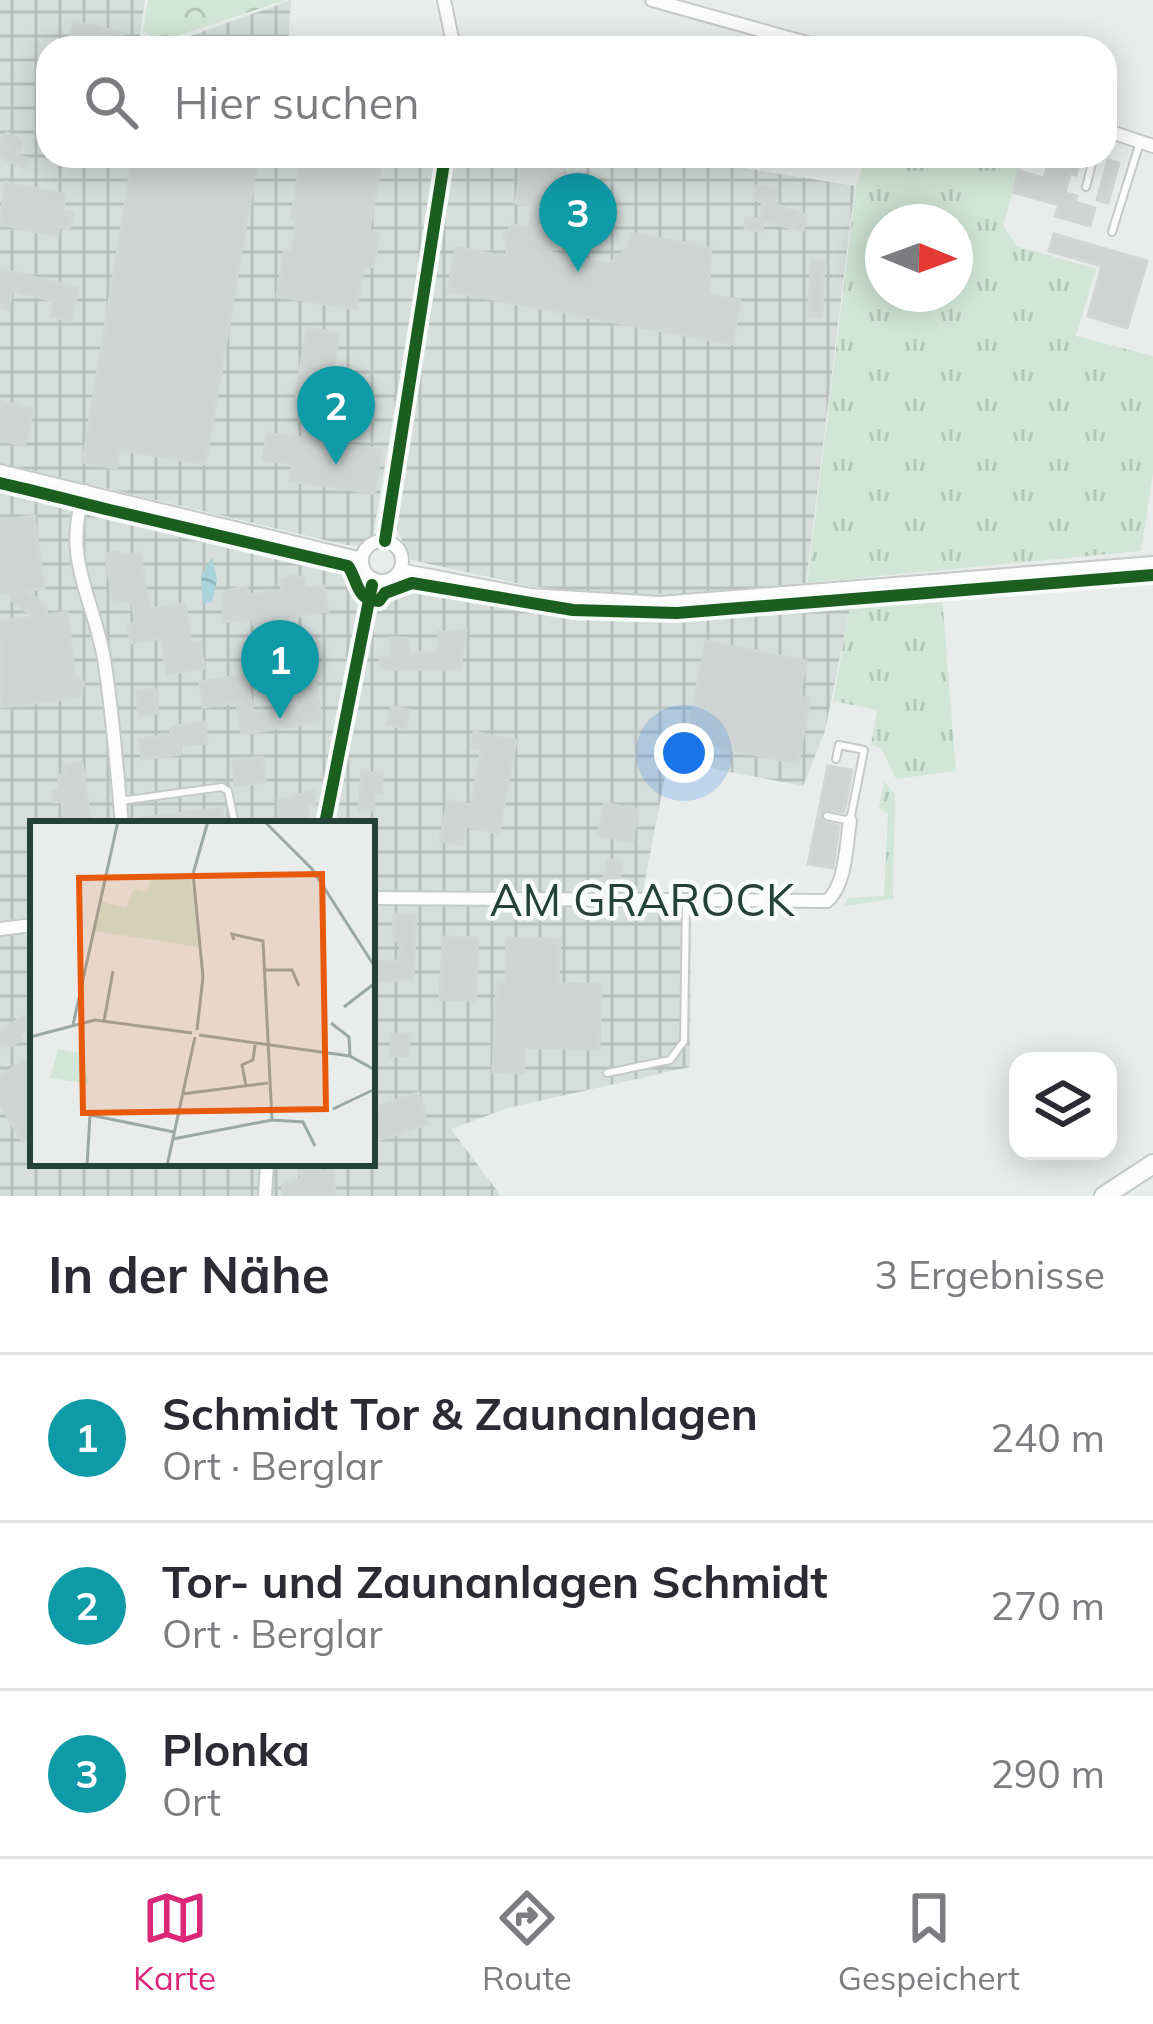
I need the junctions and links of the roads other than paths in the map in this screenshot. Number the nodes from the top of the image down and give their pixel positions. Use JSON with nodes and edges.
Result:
{"nodes":[{"id":1,"x":445,"y":0,"type":"edge"},
{"id":2,"x":652,"y":0,"type":"edge"},
{"id":3,"x":452,"y":36,"type":"edge"},
{"id":4,"x":781,"y":36,"type":"edge"},
{"id":5,"x":1117,"y":134,"type":"edge"},
{"id":6,"x":1146,"y":144,"type":"edge"},
{"id":7,"x":443,"y":168,"type":"edge"},
{"id":8,"x":1091,"y":168,"type":"edge"},
{"id":9,"x":1086,"y":188,"type":"dead end"},
{"id":10,"x":1112,"y":232,"type":"dead end"},
{"id":11,"x":0,"y":471,"type":"edge"},
{"id":12,"x":86,"y":491,"type":"junction"},
{"id":13,"x":386,"y":541,"type":"junction"},
{"id":14,"x":362,"y":559,"type":"junction"},
{"id":15,"x":1153,"y":563,"type":"edge"},
{"id":16,"x":400,"y":570,"type":"junction"},
{"id":17,"x":373,"y":579,"type":"junction"},
{"id":18,"x":836,"y":759,"type":"dead end"},
{"id":19,"x":120,"y":801,"type":"junction"},
{"id":20,"x":826,"y":816,"type":"dead end"},
{"id":21,"x":122,"y":821,"type":"edge"},
{"id":22,"x":234,"y":821,"type":"edge"},
{"id":23,"x":326,"y":821,"type":"edge"},
{"id":24,"x":850,"y":821,"type":"junction"},
{"id":25,"x":375,"y":898,"type":"edge"},
{"id":26,"x":686,"y":902,"type":"junction"},
{"id":27,"x":30,"y":925,"type":"edge"},
{"id":28,"x":0,"y":929,"type":"edge"},
{"id":29,"x":607,"y":1073,"type":"dead end"},
{"id":30,"x":1153,"y":1164,"type":"edge"},
{"id":31,"x":267,"y":1166,"type":"edge"},
{"id":32,"x":265,"y":1196,"type":"edge"},
{"id":33,"x":1104,"y":1196,"type":"edge"}],
"edges":[{"from":1,"to":3,"type":"street"},
{"from":2,"to":4,"type":"street"},
{"from":5,"to":6,"type":"street"},
{"from":6,"to":10,"type":"lane"},
{"from":7,"to":13,"type":"street"},
{"from":8,"to":9,"type":"lane"},
{"from":11,"to":12,"type":"street"},
{"from":12,"to":14,"type":"street"},
{"from":12,"to":19,"type":"street"},
{"from":13,"to":14,"type":"street"},
{"from":13,"to":16,"type":"street"},
{"from":14,"to":17,"type":"street"},
{"from":15,"to":16,"type":"street"},
{"from":16,"to":17,"type":"street"},
{"from":17,"to":23,"type":"street"},
{"from":18,"to":24,"type":"lane"},
{"from":19,"to":21,"type":"street"},
{"from":19,"to":22,"type":"lane"},
{"from":20,"to":24,"type":"lane"},
{"from":24,"to":26,"type":"street","name":"AM GRAROCK"},
{"from":25,"to":26,"type":"street","name":"AM GRAROCK"},
{"from":26,"to":29,"type":"lane"},
{"from":27,"to":28,"type":"street"},
{"from":30,"to":33,"type":"main road"},
{"from":31,"to":32,"type":"street"}]}
